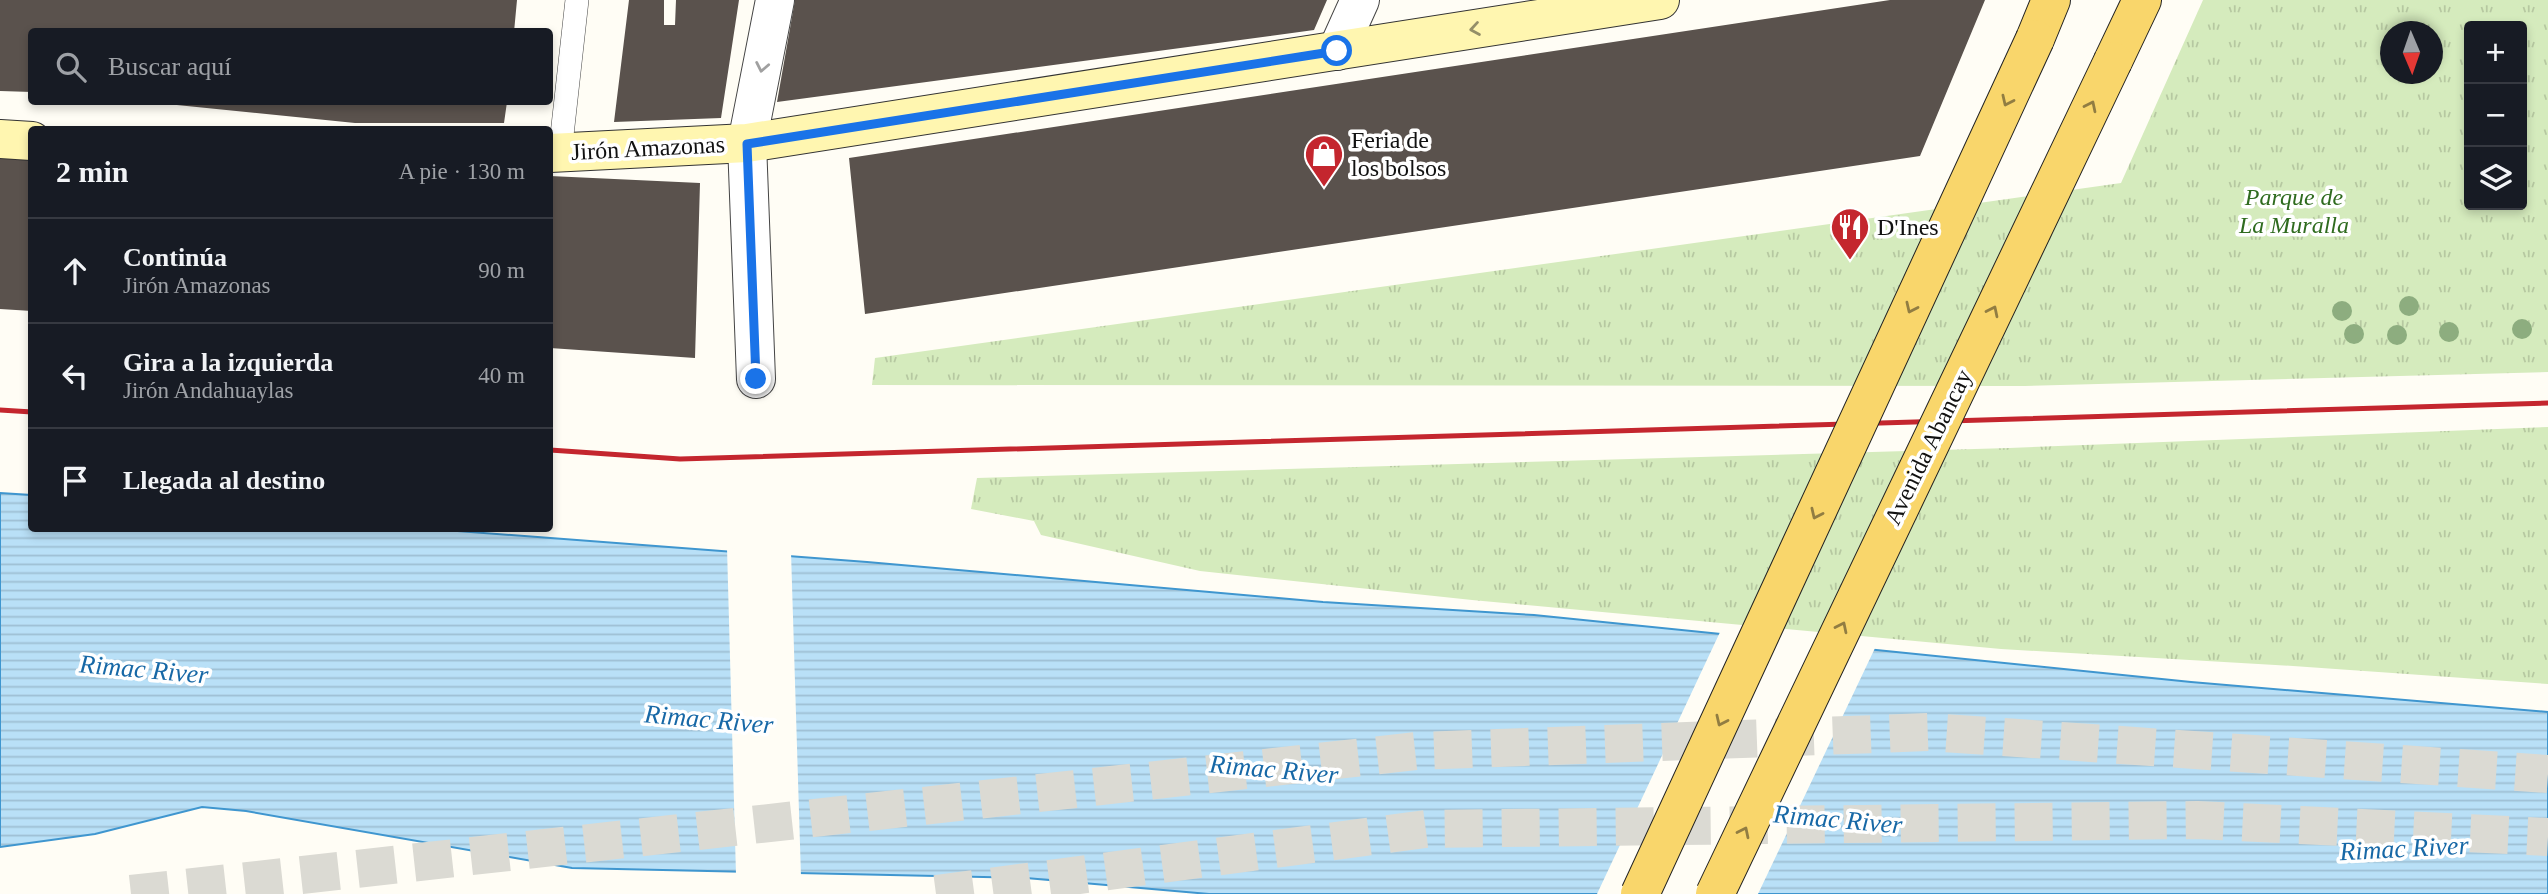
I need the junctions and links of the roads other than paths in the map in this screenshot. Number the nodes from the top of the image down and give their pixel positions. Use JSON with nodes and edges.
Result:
{"nodes":[{"id":1,"x":577,"y":0,"type":"edge"},
{"id":2,"x":775,"y":0,"type":"edge"},
{"id":3,"x":1360,"y":0,"type":"edge"},
{"id":4,"x":1660,"y":0,"type":"edge"},
{"id":5,"x":2051,"y":0,"type":"edge"},
{"id":6,"x":2142,"y":0,"type":"edge"},
{"id":7,"x":1337,"y":51,"type":"junction"},
{"id":8,"x":0,"y":139,"type":"edge"},
{"id":9,"x":28,"y":141,"type":"edge"},
{"id":10,"x":747,"y":144,"type":"junction"},
{"id":11,"x":555,"y":153,"type":"edge"},
{"id":12,"x":756,"y":379,"type":"dead end"},
{"id":13,"x":1640,"y":894,"type":"edge"},
{"id":14,"x":1715,"y":894,"type":"edge"}],
"edges":[{"from":1,"to":11,"type":"lane"},
{"from":2,"to":10,"type":"street","one_way":true},
{"from":3,"to":7,"type":"street"},
{"from":4,"to":7,"type":"street","name":"Jirón Amazonas","one_way":true},
{"from":5,"to":13,"type":"main road","one_way":true,"bridge":true},
{"from":14,"to":6,"type":"main road","name":"Avenida Abancay","one_way":true,"bridge":true},
{"from":7,"to":10,"type":"street","name":"Jirón Amazonas"},
{"from":8,"to":9,"type":"street"},
{"from":10,"to":11,"type":"street","name":"Jirón Amazonas"},
{"from":10,"to":12,"type":"street"}]}
